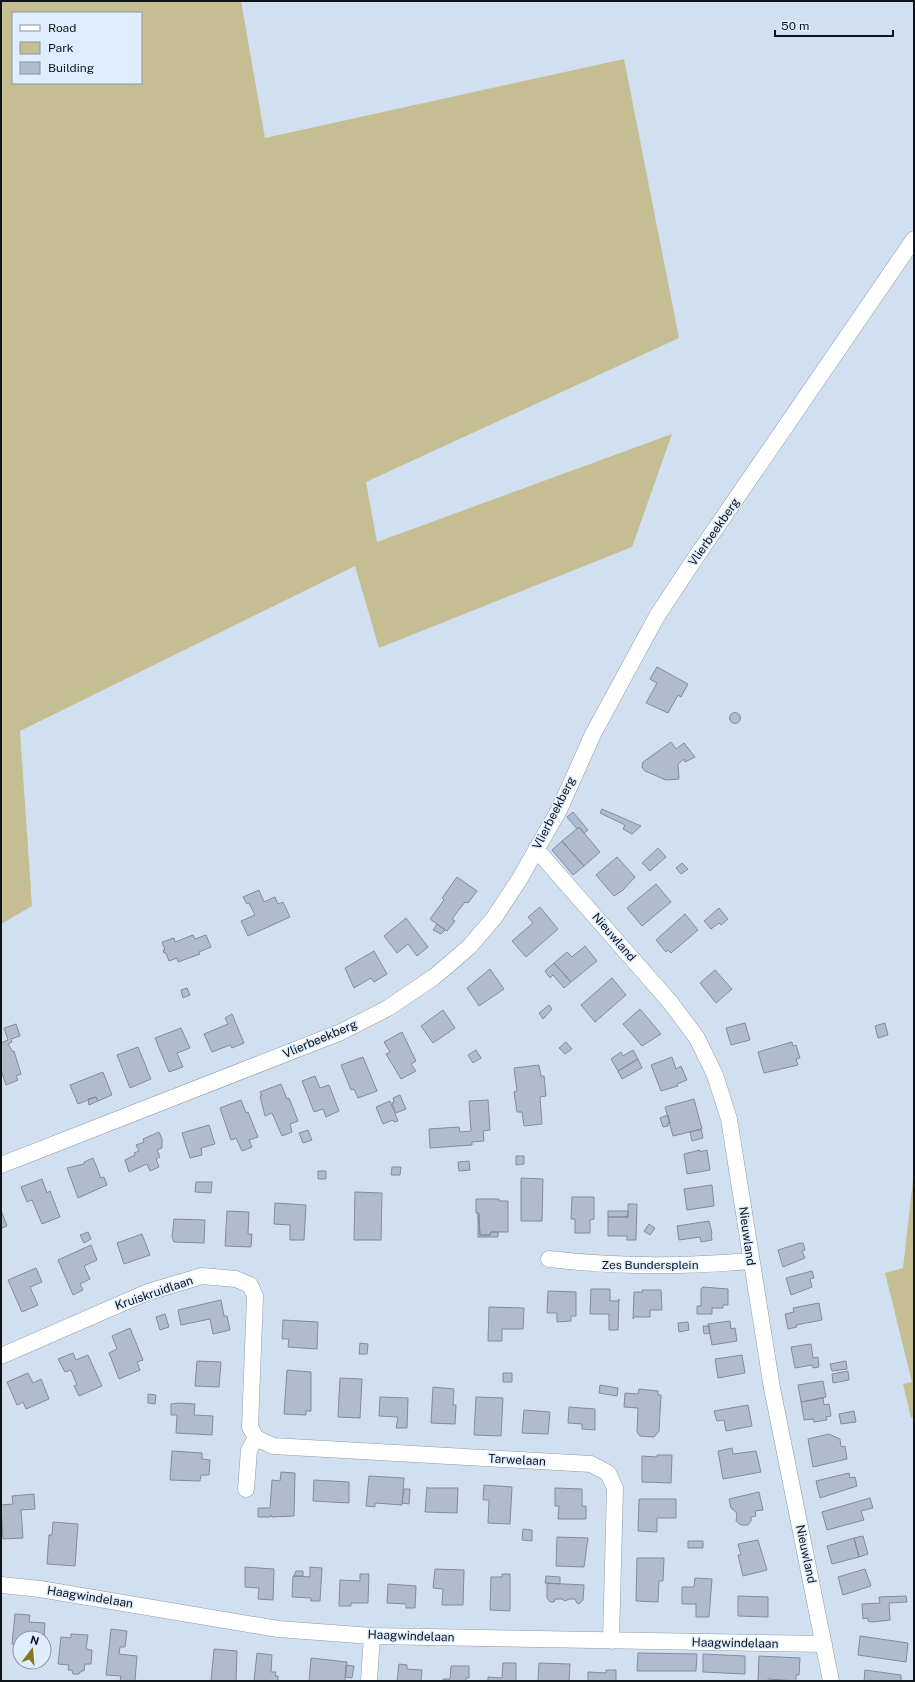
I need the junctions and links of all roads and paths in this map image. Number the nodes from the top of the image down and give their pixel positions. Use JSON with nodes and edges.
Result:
{"nodes":[{"id":1,"x":914,"y":239,"type":"edge"},
{"id":2,"x":536,"y":849,"type":"junction"},
{"id":3,"x":1,"y":1165,"type":"edge"},
{"id":4,"x":549,"y":1259,"type":"dead end"},
{"id":5,"x":750,"y":1261,"type":"junction"},
{"id":6,"x":1,"y":1356,"type":"edge"},
{"id":7,"x":256,"y":1438,"type":"junction"},
{"id":8,"x":246,"y":1489,"type":"dead end"},
{"id":9,"x":1,"y":1586,"type":"edge"},
{"id":10,"x":372,"y":1636,"type":"junction"},
{"id":11,"x":611,"y":1641,"type":"junction"},
{"id":12,"x":824,"y":1644,"type":"junction"},
{"id":13,"x":369,"y":1681,"type":"edge"},
{"id":14,"x":831,"y":1681,"type":"edge"}],
"edges":[{"from":1,"to":2,"type":"street","name":"Vlierbeekberg"},
{"from":2,"to":3,"type":"street","name":"Vlierbeekberg"},
{"from":2,"to":5,"type":"street","name":"Nieuwland"},
{"from":4,"to":5,"type":"street","name":"Zes Bundersplein"},
{"from":5,"to":12,"type":"street","name":"Nieuwland"},
{"from":6,"to":7,"type":"street","name":"Kruiskruidlaan"},
{"from":7,"to":8,"type":"street"},
{"from":7,"to":11,"type":"street","name":"Tarwelaan"},
{"from":9,"to":10,"type":"street","name":"Haagwindelaan"},
{"from":10,"to":11,"type":"street","name":"Haagwindelaan"},
{"from":10,"to":13,"type":"street"},
{"from":11,"to":12,"type":"street","name":"Haagwindelaan"},
{"from":12,"to":14,"type":"street","name":"Nieuwland"}]}
